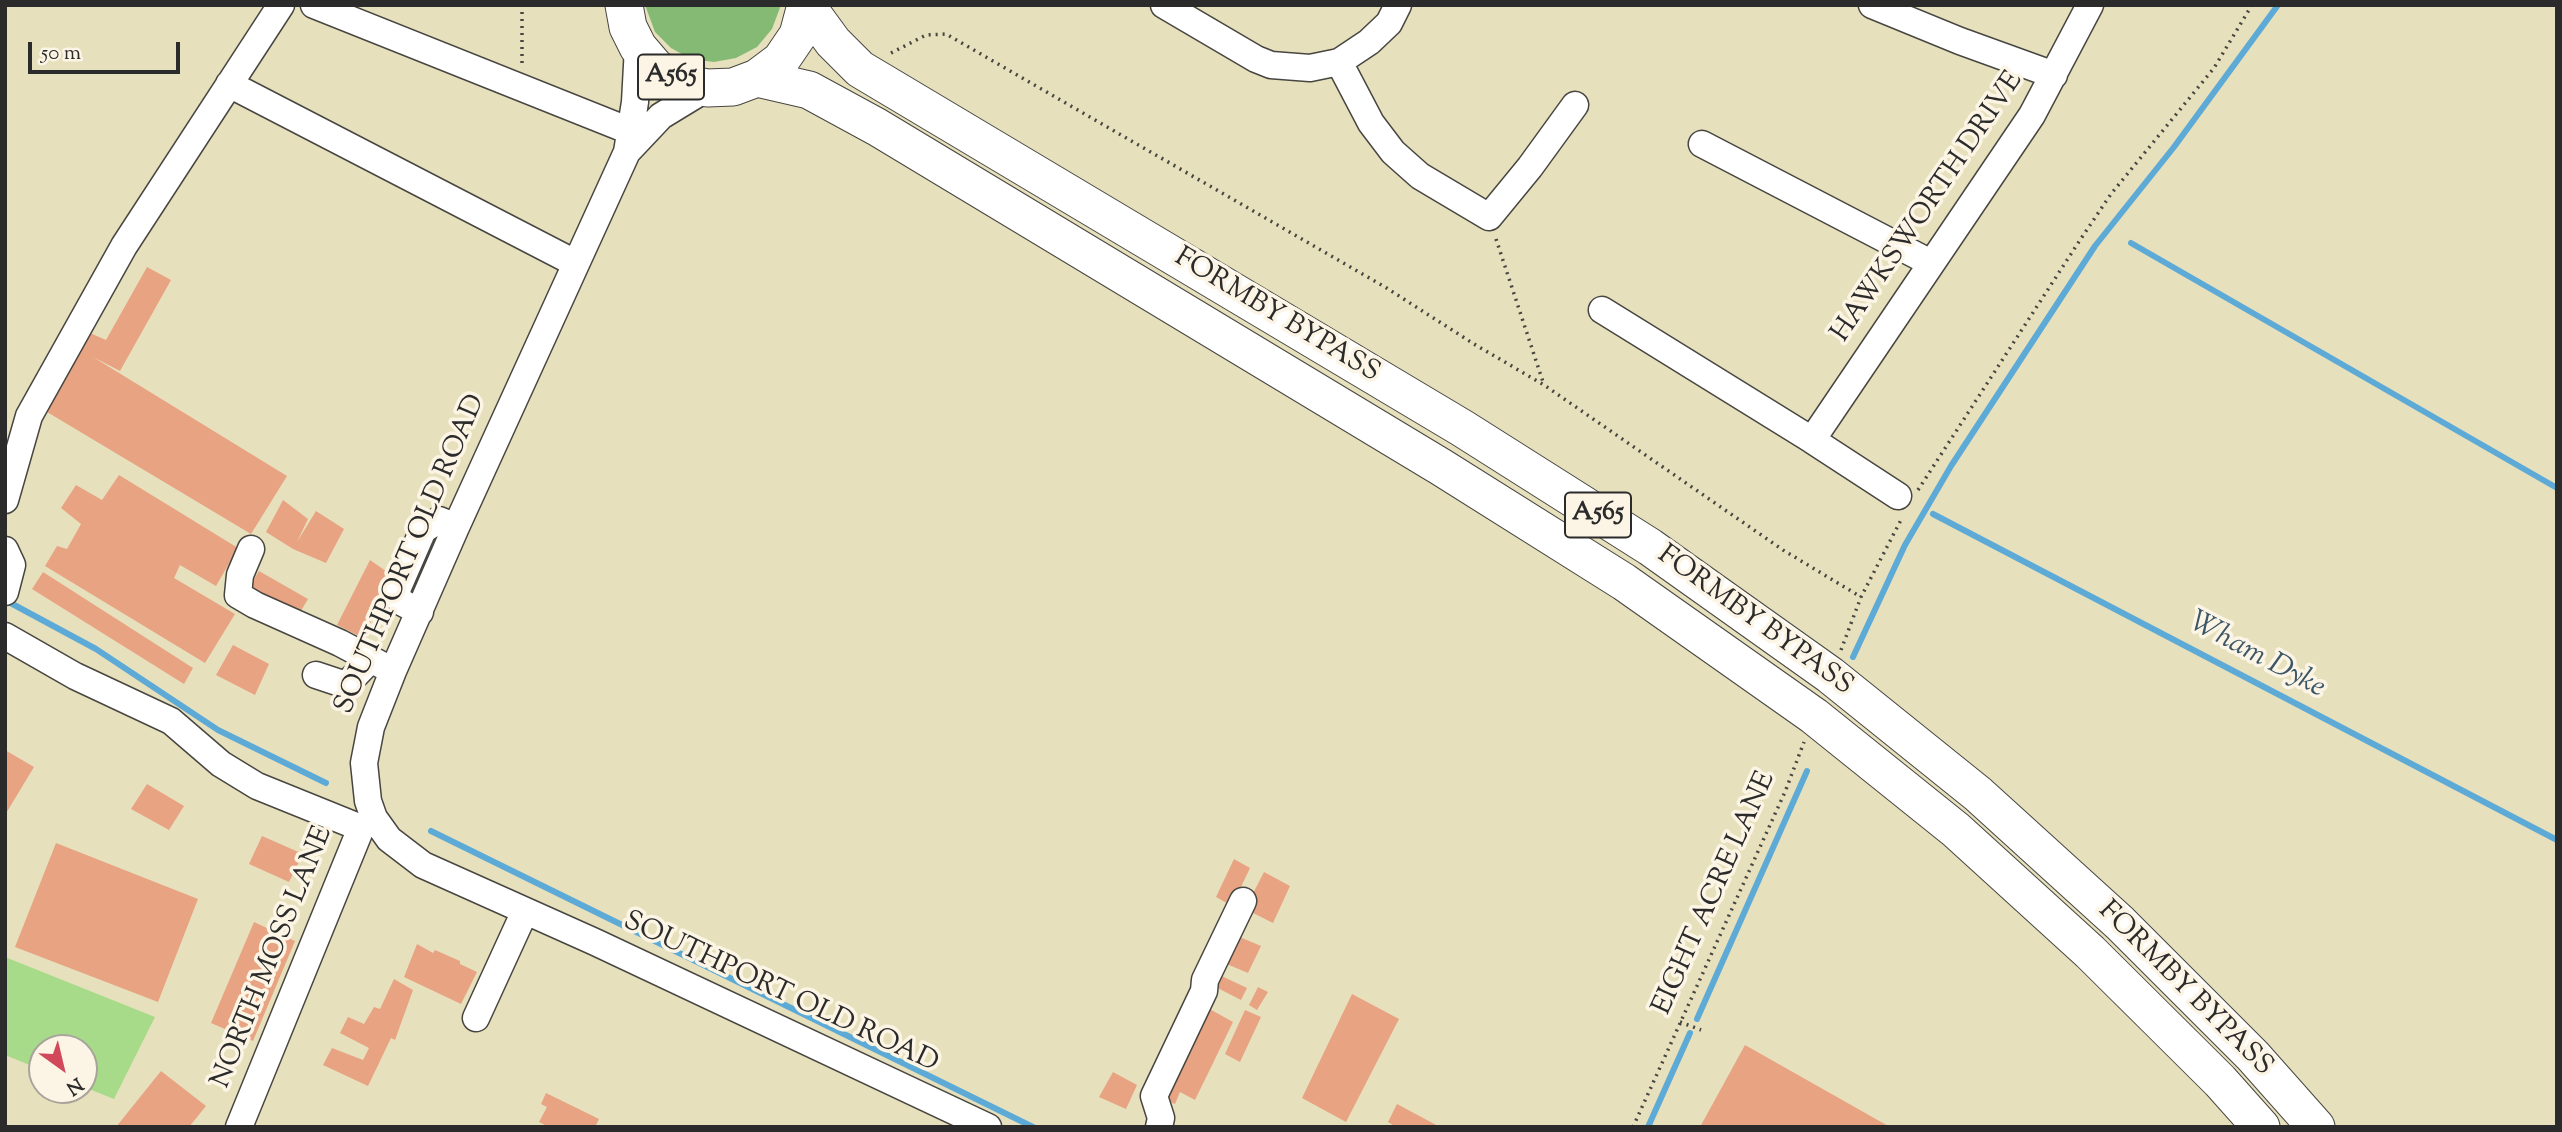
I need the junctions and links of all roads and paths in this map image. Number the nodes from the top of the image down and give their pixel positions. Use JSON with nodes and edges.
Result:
{"nodes":[{"id":1,"x":281,"y":5,"type":"edge"},
{"id":2,"x":314,"y":5,"type":"edge"},
{"id":3,"x":522,"y":5,"type":"edge"},
{"id":4,"x":624,"y":5,"type":"edge"},
{"id":5,"x":806,"y":5,"type":"edge"},
{"id":6,"x":1164,"y":5,"type":"edge"},
{"id":7,"x":1398,"y":5,"type":"edge"},
{"id":8,"x":1872,"y":5,"type":"edge"},
{"id":9,"x":2090,"y":5,"type":"edge"},
{"id":10,"x":2252,"y":5,"type":"edge"},
{"id":11,"x":638,"y":47,"type":"junction"},
{"id":12,"x":1339,"y":62,"type":"junction"},
{"id":13,"x":860,"y":69,"type":"junction"},
{"id":14,"x":2054,"y":75,"type":"junction"},
{"id":15,"x":757,"y":78,"type":"junction"},
{"id":16,"x":229,"y":84,"type":"junction"},
{"id":17,"x":522,"y":88,"type":"junction"},
{"id":18,"x":707,"y":88,"type":"junction"},
{"id":19,"x":1575,"y":105,"type":"dead end"},
{"id":20,"x":628,"y":141,"type":"junction"},
{"id":21,"x":1702,"y":144,"type":"dead end"},
{"id":22,"x":1489,"y":217,"type":"junction"},
{"id":23,"x":575,"y":263,"type":"junction"},
{"id":24,"x":1931,"y":263,"type":"junction"},
{"id":25,"x":1602,"y":310,"type":"dead end"},
{"id":26,"x":1544,"y":386,"type":"junction"},
{"id":27,"x":1812,"y":440,"type":"junction"},
{"id":28,"x":5,"y":500,"type":"edge"},
{"id":29,"x":1906,"y":501,"type":"junction"},
{"id":30,"x":251,"y":549,"type":"dead end"},
{"id":31,"x":5,"y":550,"type":"edge"},
{"id":32,"x":5,"y":592,"type":"edge"},
{"id":33,"x":1861,"y":597,"type":"junction"},
{"id":34,"x":5,"y":636,"type":"edge"},
{"id":35,"x":381,"y":666,"type":"junction"},
{"id":36,"x":316,"y":675,"type":"dead end"},
{"id":37,"x":1830,"y":675,"type":"junction"},
{"id":38,"x":1814,"y":716,"type":"junction"},
{"id":39,"x":367,"y":823,"type":"junction"},
{"id":40,"x":1243,"y":901,"type":"dead end"},
{"id":41,"x":525,"y":911,"type":"junction"},
{"id":42,"x":476,"y":1018,"type":"dead end"},
{"id":43,"x":1679,"y":1022,"type":"junction"},
{"id":44,"x":1701,"y":1030,"type":"dead end"},
{"id":45,"x":239,"y":1127,"type":"edge"},
{"id":46,"x":988,"y":1127,"type":"edge"},
{"id":47,"x":1159,"y":1127,"type":"edge"},
{"id":48,"x":1633,"y":1127,"type":"edge"},
{"id":49,"x":2261,"y":1127,"type":"edge"},
{"id":50,"x":2316,"y":1127,"type":"edge"}],
"edges":[{"from":1,"to":16,"type":"street"},
{"from":2,"to":17,"type":"street"},
{"from":3,"to":17,"type":"path"},
{"from":4,"to":11,"type":"highway","number":"A565"},
{"from":5,"to":13,"type":"highway","name":"FORMBY BYPASS","number":"A565"},
{"from":5,"to":15,"type":"highway","number":"A565"},
{"from":6,"to":12,"type":"street"},
{"from":7,"to":12,"type":"street"},
{"from":8,"to":14,"type":"street"},
{"from":9,"to":14,"type":"street","name":"HAWKSWORTH DRIVE"},
{"from":10,"to":29,"type":"path"},
{"from":11,"to":18,"type":"highway","number":"A565"},
{"from":11,"to":20,"type":"street"},
{"from":12,"to":22,"type":"street"},
{"from":13,"to":26,"type":"path"},
{"from":13,"to":37,"type":"highway","name":"FORMBY BYPASS","number":"A565"},
{"from":14,"to":24,"type":"street","name":"HAWKSWORTH DRIVE"},
{"from":15,"to":18,"type":"highway","number":"A565"},
{"from":15,"to":38,"type":"highway","name":"FORMBY BYPASS","number":"A565"},
{"from":16,"to":23,"type":"street"},
{"from":16,"to":28,"type":"street"},
{"from":17,"to":20,"type":"street"},
{"from":18,"to":20,"type":"street"},
{"from":19,"to":22,"type":"street"},
{"from":20,"to":23,"type":"street","name":"SOUTHPORT OLD ROAD"},
{"from":21,"to":24,"type":"street"},
{"from":22,"to":26,"type":"path"},
{"from":23,"to":35,"type":"street","name":"SOUTHPORT OLD ROAD"},
{"from":24,"to":27,"type":"street","name":"HAWKSWORTH DRIVE"},
{"from":25,"to":27,"type":"street"},
{"from":26,"to":33,"type":"path"},
{"from":27,"to":29,"type":"street"},
{"from":29,"to":33,"type":"path"},
{"from":30,"to":35,"type":"street"},
{"from":31,"to":32,"type":"street"},
{"from":33,"to":37,"type":"path"},
{"from":34,"to":39,"type":"street"},
{"from":35,"to":36,"type":"street"},
{"from":35,"to":39,"type":"street","name":"SOUTHPORT OLD ROAD"},
{"from":37,"to":50,"type":"highway","name":"FORMBY BYPASS","number":"A565"},
{"from":38,"to":43,"type":"path","name":"EIGHT ACRE LANE"},
{"from":38,"to":49,"type":"highway","name":"FORMBY BYPASS","number":"A565"},
{"from":39,"to":41,"type":"street","name":"SOUTHPORT OLD ROAD"},
{"from":39,"to":45,"type":"street","name":"NORTH MOSS LANE"},
{"from":40,"to":47,"type":"street"},
{"from":41,"to":42,"type":"street"},
{"from":41,"to":46,"type":"street","name":"SOUTHPORT OLD ROAD"},
{"from":43,"to":44,"type":"path"},
{"from":43,"to":48,"type":"path","name":"EIGHT ACRE LANE"}]}
